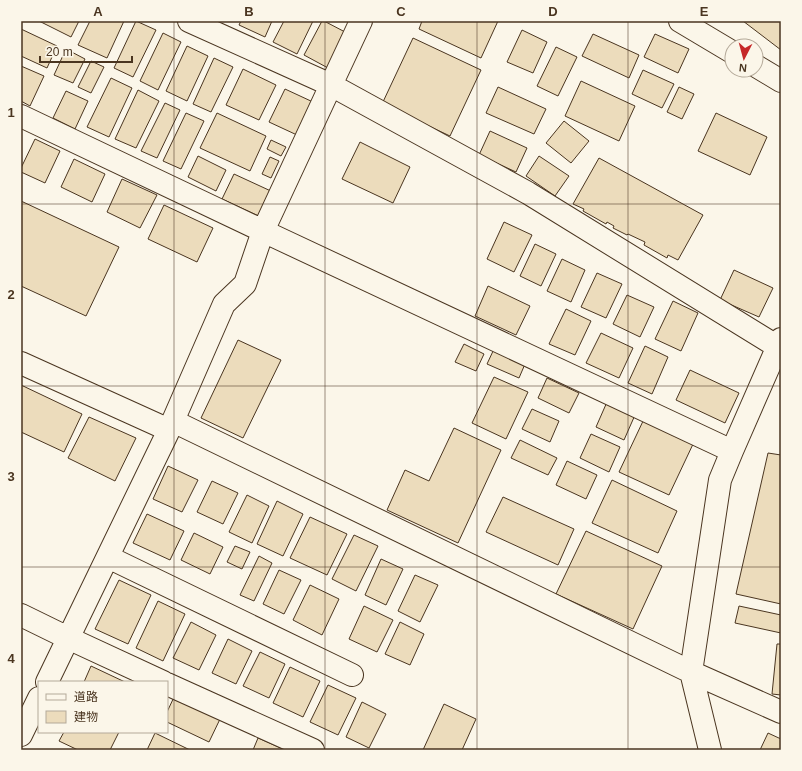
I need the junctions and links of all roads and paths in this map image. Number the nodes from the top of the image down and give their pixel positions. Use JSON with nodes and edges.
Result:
{"nodes":[{"id":1,"x":189,"y":21,"type":"edge"},
{"id":2,"x":361,"y":21,"type":"edge"},
{"id":3,"x":680,"y":21,"type":"edge"},
{"id":4,"x":724,"y":47,"type":"edge"},
{"id":5,"x":764,"y":71,"type":"edge"},
{"id":6,"x":781,"y":81,"type":"edge"},
{"id":7,"x":331,"y":85,"type":"junction"},
{"id":8,"x":21,"y":116,"type":"edge"},
{"id":9,"x":263,"y":231,"type":"junction"},
{"id":10,"x":779,"y":343,"type":"edge"},
{"id":11,"x":21,"y":363,"type":"edge"},
{"id":12,"x":171,"y":425,"type":"junction"},
{"id":13,"x":732,"y":451,"type":"junction"},
{"id":14,"x":108,"y":557,"type":"junction"},
{"id":15,"x":21,"y":615,"type":"edge"},
{"id":16,"x":68,"y":638,"type":"junction"},
{"id":17,"x":691,"y":672,"type":"junction"},
{"id":18,"x":352,"y":675,"type":"dead end"},
{"id":19,"x":47,"y":681,"type":"edge"},
{"id":20,"x":161,"y":681,"type":"edge"},
{"id":21,"x":168,"y":684,"type":"edge"},
{"id":22,"x":38,"y":700,"type":"edge"},
{"id":23,"x":781,"y":712,"type":"edge"},
{"id":24,"x":21,"y":735,"type":"edge"},
{"id":25,"x":313,"y":750,"type":"edge"},
{"id":26,"x":710,"y":750,"type":"edge"}],
"edges":[{"from":1,"to":7,"type":"street"},
{"from":2,"to":7,"type":"street"},
{"from":3,"to":4,"type":"street"},
{"from":5,"to":6,"type":"street"},
{"from":7,"to":9,"type":"street"},
{"from":7,"to":10,"type":"street"},
{"from":8,"to":9,"type":"street"},
{"from":9,"to":12,"type":"street"},
{"from":9,"to":13,"type":"street"},
{"from":10,"to":13,"type":"street"},
{"from":11,"to":12,"type":"street"},
{"from":12,"to":14,"type":"street"},
{"from":12,"to":17,"type":"street"},
{"from":13,"to":17,"type":"street"},
{"from":14,"to":16,"type":"street"},
{"from":14,"to":18,"type":"street"},
{"from":15,"to":16,"type":"street"},
{"from":16,"to":19,"type":"street"},
{"from":16,"to":20,"type":"street"},
{"from":17,"to":23,"type":"street"},
{"from":17,"to":26,"type":"street"},
{"from":21,"to":25,"type":"street"},
{"from":22,"to":24,"type":"street"}]}
